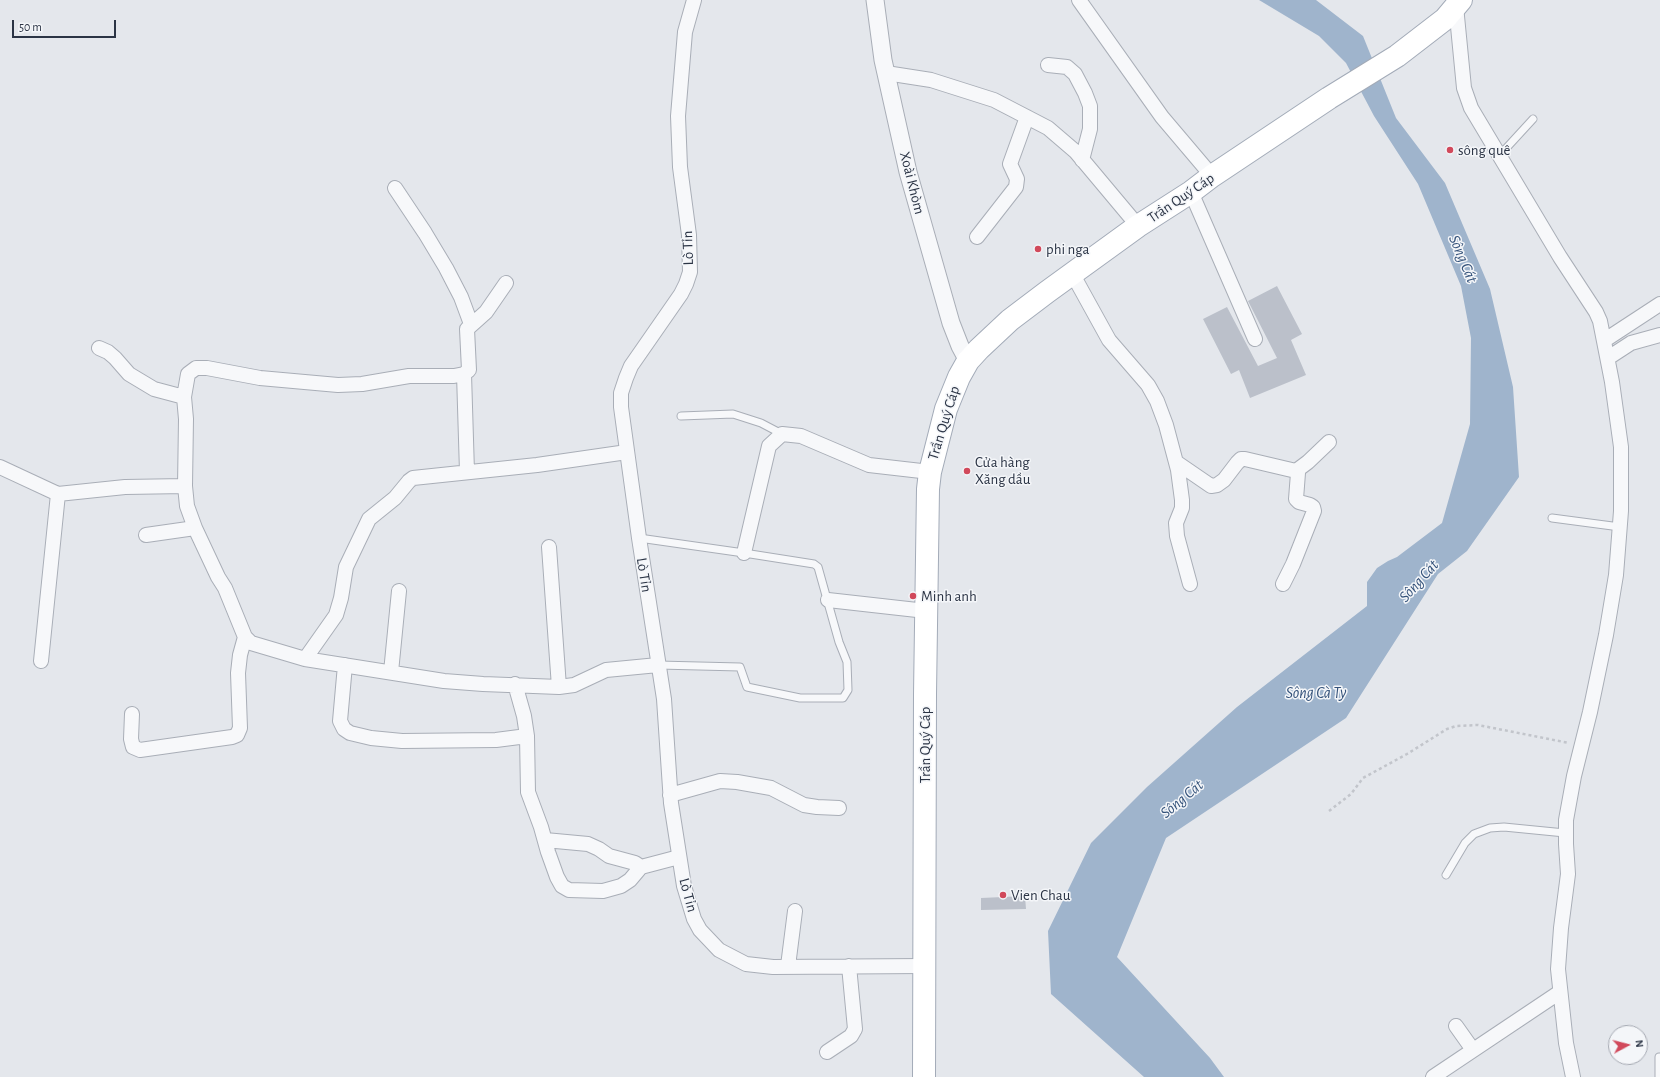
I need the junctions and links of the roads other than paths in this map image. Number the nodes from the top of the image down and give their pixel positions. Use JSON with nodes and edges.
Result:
{"nodes":[{"id":1,"x":694,"y":0,"type":"edge"},
{"id":2,"x":875,"y":0,"type":"edge"},
{"id":3,"x":1079,"y":0,"type":"edge"},
{"id":4,"x":1458,"y":3,"type":"edge"},
{"id":5,"x":1048,"y":65,"type":"dead end"},
{"id":6,"x":886,"y":73,"type":"junction"},
{"id":7,"x":1027,"y":117,"type":"junction"},
{"id":8,"x":1533,"y":119,"type":"dead end"},
{"id":9,"x":1499,"y":156,"type":"junction"},
{"id":10,"x":1082,"y":160,"type":"junction"},
{"id":11,"x":1212,"y":176,"type":"junction"},
{"id":12,"x":395,"y":188,"type":"dead end"},
{"id":13,"x":1191,"y":192,"type":"junction"},
{"id":14,"x":1138,"y":226,"type":"junction"},
{"id":15,"x":977,"y":237,"type":"dead end"},
{"id":16,"x":1072,"y":273,"type":"junction"},
{"id":17,"x":506,"y":283,"type":"dead end"},
{"id":18,"x":1660,"y":304,"type":"edge"},
{"id":19,"x":471,"y":324,"type":"junction"},
{"id":20,"x":1660,"y":335,"type":"edge"},
{"id":21,"x":1255,"y":339,"type":"dead end"},
{"id":22,"x":1605,"y":340,"type":"junction"},
{"id":23,"x":99,"y":348,"type":"dead end"},
{"id":24,"x":1608,"y":358,"type":"junction"},
{"id":25,"x":968,"y":361,"type":"junction"},
{"id":26,"x":464,"y":374,"type":"junction"},
{"id":27,"x":184,"y":398,"type":"junction"},
{"id":28,"x":681,"y":416,"type":"dead end"},
{"id":29,"x":782,"y":434,"type":"junction"},
{"id":30,"x":1328,"y":442,"type":"dead end"},
{"id":31,"x":627,"y":452,"type":"junction"},
{"id":32,"x":1176,"y":462,"type":"junction"},
{"id":33,"x":0,"y":467,"type":"edge"},
{"id":34,"x":1296,"y":470,"type":"junction"},
{"id":35,"x":467,"y":472,"type":"junction"},
{"id":36,"x":930,"y":472,"type":"junction"},
{"id":37,"x":184,"y":486,"type":"junction"},
{"id":38,"x":58,"y":494,"type":"junction"},
{"id":39,"x":1552,"y":518,"type":"dead end"},
{"id":40,"x":1620,"y":527,"type":"junction"},
{"id":41,"x":195,"y":528,"type":"junction"},
{"id":42,"x":146,"y":535,"type":"dead end"},
{"id":43,"x":638,"y":538,"type":"junction"},
{"id":44,"x":549,"y":547,"type":"dead end"},
{"id":45,"x":744,"y":553,"type":"junction"},
{"id":46,"x":1190,"y":584,"type":"dead end"},
{"id":47,"x":1283,"y":584,"type":"dead end"},
{"id":48,"x":399,"y":591,"type":"dead end"},
{"id":49,"x":828,"y":600,"type":"junction"},
{"id":50,"x":926,"y":611,"type":"junction"},
{"id":51,"x":245,"y":637,"type":"junction"},
{"id":52,"x":305,"y":659,"type":"junction"},
{"id":53,"x":41,"y":661,"type":"dead end"},
{"id":54,"x":345,"y":664,"type":"junction"},
{"id":55,"x":658,"y":665,"type":"junction"},
{"id":56,"x":391,"y":672,"type":"junction"},
{"id":57,"x":515,"y":684,"type":"junction"},
{"id":58,"x":559,"y":687,"type":"junction"},
{"id":59,"x":132,"y":714,"type":"dead end"},
{"id":60,"x":526,"y":736,"type":"junction"},
{"id":61,"x":670,"y":795,"type":"junction"},
{"id":62,"x":839,"y":808,"type":"dead end"},
{"id":63,"x":1565,"y":833,"type":"junction"},
{"id":64,"x":545,"y":840,"type":"junction"},
{"id":65,"x":679,"y":857,"type":"junction"},
{"id":66,"x":641,"y":867,"type":"junction"},
{"id":67,"x":1446,"y":875,"type":"dead end"},
{"id":68,"x":795,"y":911,"type":"dead end"},
{"id":69,"x":788,"y":966,"type":"junction"},
{"id":70,"x":849,"y":966,"type":"junction"},
{"id":71,"x":924,"y":966,"type":"junction"},
{"id":72,"x":1560,"y":992,"type":"junction"},
{"id":73,"x":1456,"y":1026,"type":"dead end"},
{"id":74,"x":1473,"y":1050,"type":"junction"},
{"id":75,"x":827,"y":1052,"type":"dead end"},
{"id":76,"x":1659,"y":1056,"type":"edge"},
{"id":77,"x":924,"y":1077,"type":"edge"},
{"id":78,"x":1433,"y":1077,"type":"edge"},
{"id":79,"x":1573,"y":1077,"type":"edge"},
{"id":80,"x":1659,"y":1077,"type":"edge"}],
"edges":[{"from":1,"to":31,"type":"street","name":"Lò Tỉn"},
{"from":2,"to":6,"type":"street","name":"Xoài Khòm"},
{"from":3,"to":11,"type":"street"},
{"from":4,"to":9,"type":"street"},
{"from":4,"to":11,"type":"main road","name":"Trần Quý Cáp"},
{"from":5,"to":10,"type":"street"},
{"from":6,"to":7,"type":"street"},
{"from":6,"to":25,"type":"street","name":"Xoài Khòm"},
{"from":7,"to":10,"type":"street"},
{"from":7,"to":15,"type":"street"},
{"from":8,"to":9,"type":"lane"},
{"from":9,"to":22,"type":"street"},
{"from":10,"to":14,"type":"street"},
{"from":11,"to":13,"type":"main road","name":"Trần Quý Cáp"},
{"from":12,"to":19,"type":"street"},
{"from":13,"to":14,"type":"main road","name":"Trần Quý Cáp"},
{"from":13,"to":21,"type":"street"},
{"from":14,"to":16,"type":"main road","name":"Trần Quý Cáp"},
{"from":16,"to":25,"type":"main road","name":"Trần Quý Cáp"},
{"from":16,"to":32,"type":"street"},
{"from":17,"to":19,"type":"street"},
{"from":18,"to":22,"type":"street"},
{"from":19,"to":26,"type":"street"},
{"from":20,"to":24,"type":"street"},
{"from":22,"to":24,"type":"street"},
{"from":23,"to":27,"type":"street"},
{"from":24,"to":40,"type":"street"},
{"from":25,"to":36,"type":"main road","name":"Trần Quý Cáp"},
{"from":26,"to":27,"type":"street"},
{"from":26,"to":35,"type":"street"},
{"from":27,"to":37,"type":"street"},
{"from":28,"to":29,"type":"lane"},
{"from":29,"to":36,"type":"street"},
{"from":29,"to":45,"type":"street"},
{"from":30,"to":34,"type":"street"},
{"from":31,"to":35,"type":"street"},
{"from":31,"to":43,"type":"street","name":"Lò Tỉn"},
{"from":32,"to":34,"type":"street"},
{"from":32,"to":46,"type":"street"},
{"from":33,"to":38,"type":"street"},
{"from":34,"to":47,"type":"street"},
{"from":35,"to":52,"type":"street"},
{"from":36,"to":50,"type":"main road","name":"Trần Quý Cáp"},
{"from":37,"to":38,"type":"street"},
{"from":37,"to":41,"type":"street"},
{"from":38,"to":53,"type":"street"},
{"from":39,"to":40,"type":"lane"},
{"from":40,"to":63,"type":"street"},
{"from":41,"to":42,"type":"street"},
{"from":41,"to":51,"type":"street"},
{"from":43,"to":45,"type":"lane"},
{"from":43,"to":55,"type":"street","name":"Lò Tỉn"},
{"from":44,"to":58,"type":"street"},
{"from":45,"to":49,"type":"lane"},
{"from":48,"to":56,"type":"street"},
{"from":49,"to":50,"type":"street"},
{"from":49,"to":55,"type":"lane"},
{"from":50,"to":71,"type":"main road","name":"Trần Quý Cáp"},
{"from":51,"to":52,"type":"street"},
{"from":51,"to":59,"type":"street"},
{"from":52,"to":54,"type":"street"},
{"from":54,"to":56,"type":"street"},
{"from":54,"to":60,"type":"street"},
{"from":55,"to":58,"type":"street"},
{"from":55,"to":61,"type":"street","name":"Lò Tỉn"},
{"from":56,"to":57,"type":"street"},
{"from":57,"to":58,"type":"street"},
{"from":57,"to":60,"type":"street"},
{"from":60,"to":64,"type":"street"},
{"from":61,"to":62,"type":"street"},
{"from":61,"to":65,"type":"street","name":"Lò Tỉn"},
{"from":63,"to":67,"type":"lane"},
{"from":63,"to":72,"type":"street"},
{"from":64,"to":66,"type":"street"},
{"from":64,"to":66,"type":"street"},
{"from":65,"to":66,"type":"street"},
{"from":65,"to":69,"type":"street","name":"Lò Tỉn"},
{"from":68,"to":69,"type":"street"},
{"from":69,"to":70,"type":"street","name":"Lò Tỉn"},
{"from":70,"to":71,"type":"street","name":"Lò Tỉn"},
{"from":70,"to":75,"type":"street"},
{"from":71,"to":77,"type":"main road","name":"Trần Quý Cáp"},
{"from":72,"to":74,"type":"street"},
{"from":72,"to":79,"type":"street"},
{"from":73,"to":74,"type":"street"},
{"from":74,"to":78,"type":"street"},
{"from":76,"to":80,"type":"lane"}]}
